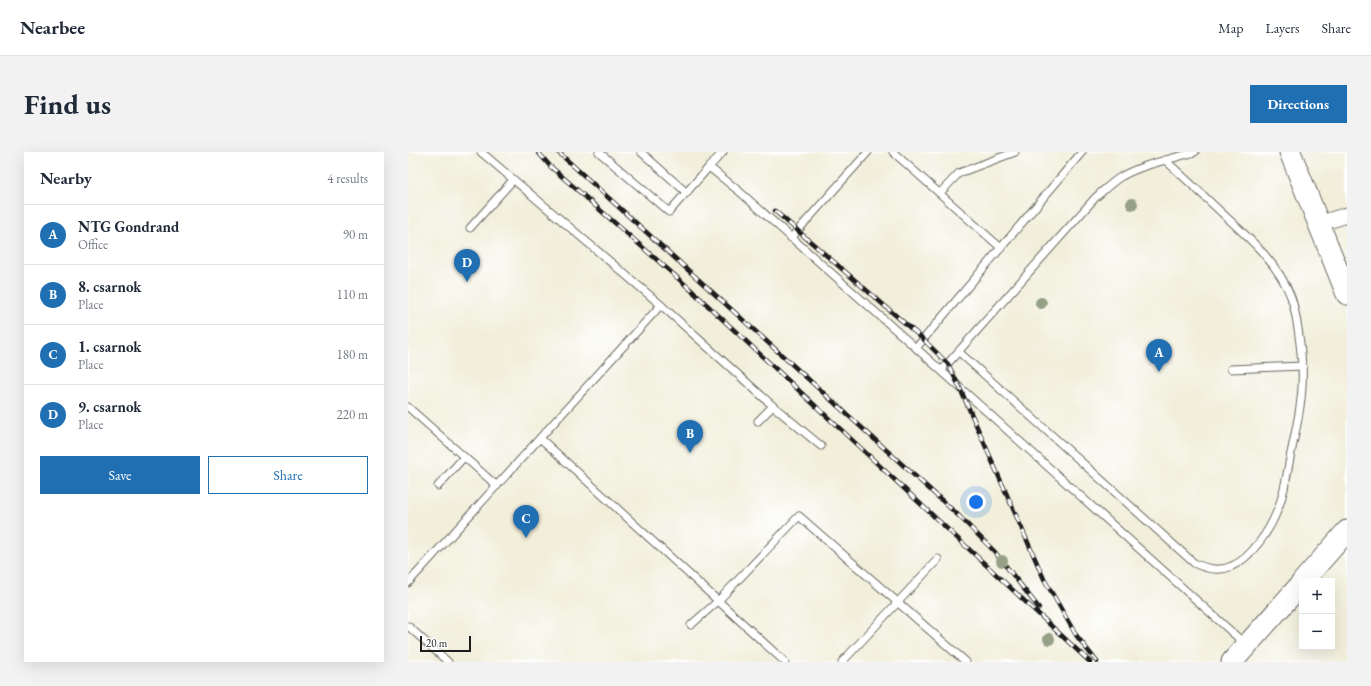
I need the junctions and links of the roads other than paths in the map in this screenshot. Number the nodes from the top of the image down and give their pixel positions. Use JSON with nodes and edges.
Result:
{"nodes":[{"id":1,"x":481,"y":152,"type":"edge"},
{"id":2,"x":599,"y":152,"type":"edge"},
{"id":3,"x":641,"y":152,"type":"edge"},
{"id":4,"x":723,"y":152,"type":"edge"},
{"id":5,"x":868,"y":152,"type":"edge"},
{"id":6,"x":894,"y":152,"type":"edge"},
{"id":7,"x":1015,"y":152,"type":"edge"},
{"id":8,"x":1082,"y":152,"type":"edge"},
{"id":9,"x":1195,"y":152,"type":"edge"},
{"id":10,"x":1290,"y":152,"type":"edge"},
{"id":11,"x":903,"y":155,"type":"edge"},
{"id":12,"x":1166,"y":160,"type":"junction"},
{"id":13,"x":709,"y":167,"type":"junction"},
{"id":14,"x":514,"y":180,"type":"junction"},
{"id":15,"x":687,"y":193,"type":"junction"},
{"id":16,"x":940,"y":193,"type":"junction"},
{"id":17,"x":1347,"y":215,"type":"edge"},
{"id":18,"x":1318,"y":224,"type":"junction"},
{"id":19,"x":470,"y":228,"type":"dead end"},
{"id":20,"x":791,"y":238,"type":"junction"},
{"id":21,"x":1002,"y":248,"type":"junction"},
{"id":22,"x":1347,"y":294,"type":"edge"},
{"id":23,"x":661,"y":305,"type":"junction"},
{"id":24,"x":916,"y":348,"type":"junction"},
{"id":25,"x":959,"y":352,"type":"junction"},
{"id":26,"x":1303,"y":366,"type":"junction"},
{"id":27,"x":1231,"y":369,"type":"dead end"},
{"id":28,"x":942,"y":370,"type":"junction"},
{"id":29,"x":773,"y":406,"type":"junction"},
{"id":30,"x":408,"y":407,"type":"edge"},
{"id":31,"x":758,"y":421,"type":"dead end"},
{"id":32,"x":540,"y":438,"type":"junction"},
{"id":33,"x":821,"y":446,"type":"dead end"},
{"id":34,"x":464,"y":457,"type":"junction"},
{"id":35,"x":438,"y":486,"type":"dead end"},
{"id":36,"x":497,"y":486,"type":"junction"},
{"id":37,"x":1347,"y":531,"type":"edge"},
{"id":38,"x":938,"y":559,"type":"dead end"},
{"id":39,"x":1306,"y":578,"type":"edge"},
{"id":40,"x":408,"y":584,"type":"edge"},
{"id":41,"x":1299,"y":586,"type":"edge"},
{"id":42,"x":718,"y":601,"type":"junction"},
{"id":43,"x":897,"y":602,"type":"junction"},
{"id":44,"x":691,"y":625,"type":"dead end"},
{"id":45,"x":408,"y":626,"type":"edge"},
{"id":46,"x":1247,"y":645,"type":"junction"},
{"id":47,"x":448,"y":662,"type":"edge"},
{"id":48,"x":785,"y":662,"type":"edge"},
{"id":49,"x":842,"y":662,"type":"edge"},
{"id":50,"x":966,"y":662,"type":"edge"},
{"id":51,"x":1232,"y":662,"type":"edge"}],
"edges":[{"from":1,"to":14,"type":"lane"},
{"from":2,"to":15,"type":"lane"},
{"from":3,"to":15,"type":"lane"},
{"from":4,"to":13,"type":"lane"},
{"from":5,"to":20,"type":"lane"},
{"from":6,"to":11,"type":"lane"},
{"from":7,"to":16,"type":"lane"},
{"from":8,"to":21,"type":"lane"},
{"from":9,"to":12,"type":"lane"},
{"from":10,"to":18,"type":"street"},
{"from":11,"to":16,"type":"lane"},
{"from":12,"to":25,"type":"lane"},
{"from":12,"to":26,"type":"lane"},
{"from":13,"to":15,"type":"lane"},
{"from":13,"to":20,"type":"lane"},
{"from":14,"to":19,"type":"lane"},
{"from":14,"to":23,"type":"lane"},
{"from":16,"to":21,"type":"lane"},
{"from":17,"to":18,"type":"street"},
{"from":18,"to":22,"type":"street"},
{"from":20,"to":24,"type":"lane"},
{"from":21,"to":24,"type":"lane"},
{"from":23,"to":29,"type":"lane"},
{"from":23,"to":32,"type":"lane"},
{"from":24,"to":28,"type":"lane"},
{"from":25,"to":26,"type":"lane"},
{"from":25,"to":28,"type":"lane"},
{"from":26,"to":27,"type":"lane"},
{"from":28,"to":46,"type":"lane"},
{"from":29,"to":31,"type":"lane"},
{"from":29,"to":33,"type":"lane"},
{"from":30,"to":34,"type":"lane"},
{"from":32,"to":36,"type":"lane"},
{"from":32,"to":42,"type":"lane"},
{"from":34,"to":35,"type":"lane"},
{"from":34,"to":36,"type":"lane"},
{"from":36,"to":40,"type":"lane"},
{"from":37,"to":39,"type":"street"},
{"from":38,"to":43,"type":"lane"},
{"from":41,"to":46,"type":"street"},
{"from":42,"to":43,"type":"lane"},
{"from":42,"to":44,"type":"lane"},
{"from":42,"to":48,"type":"lane"},
{"from":43,"to":49,"type":"lane"},
{"from":43,"to":50,"type":"lane"},
{"from":45,"to":47,"type":"lane"},
{"from":46,"to":51,"type":"street"}]}
